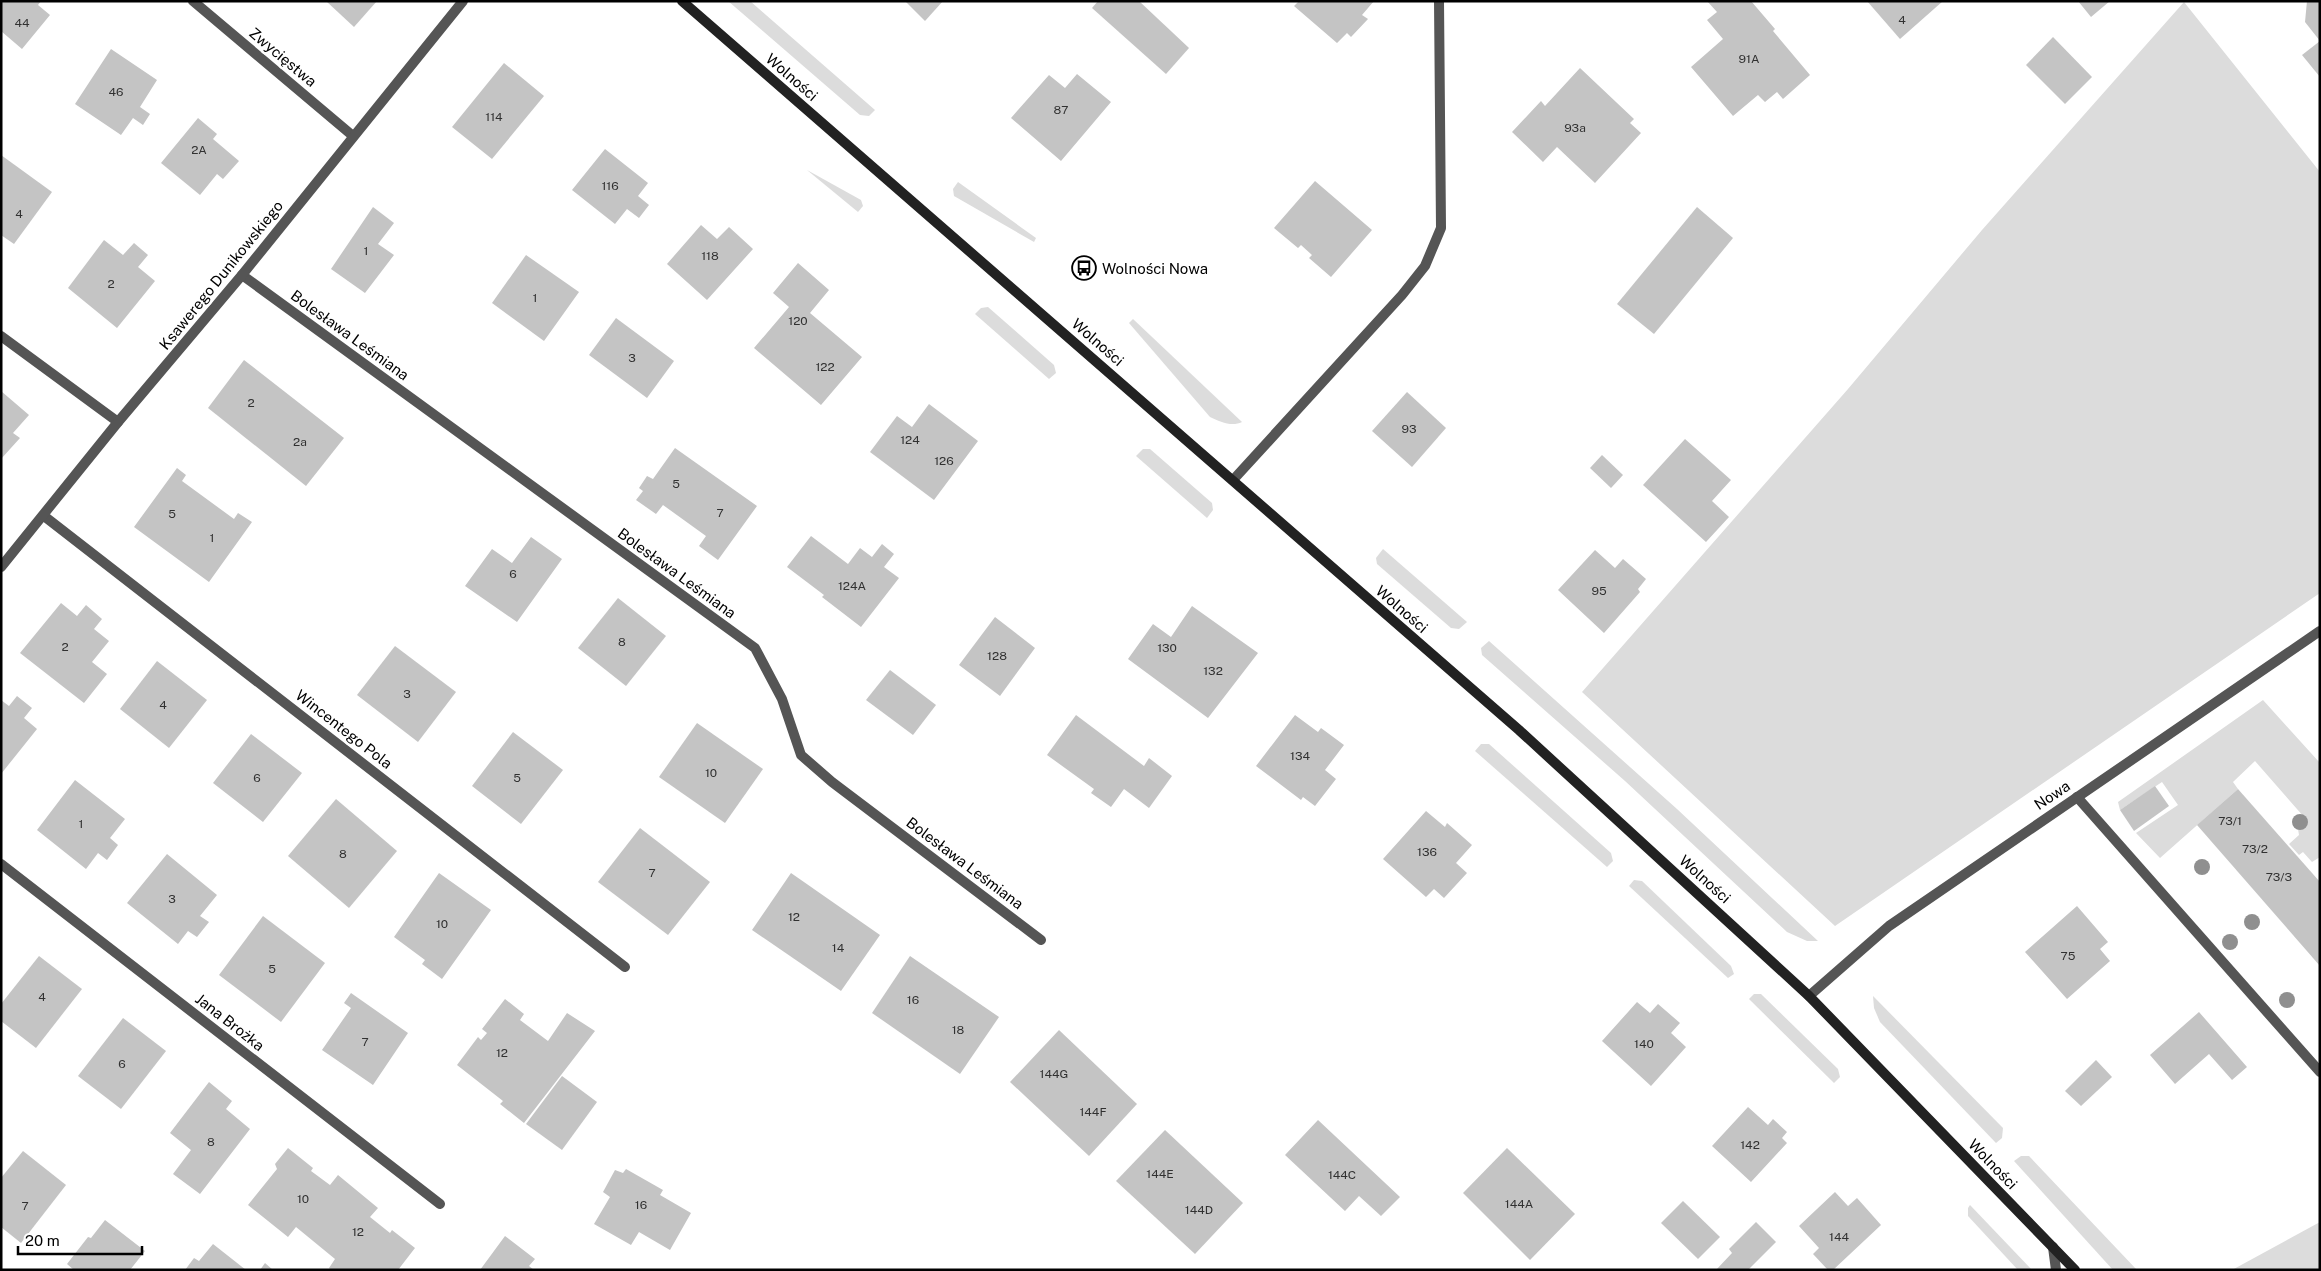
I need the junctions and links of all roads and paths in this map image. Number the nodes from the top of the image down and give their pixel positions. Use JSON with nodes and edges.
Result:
{"nodes":[{"id":1,"x":193,"y":1,"type":"edge"},
{"id":2,"x":463,"y":1,"type":"edge"},
{"id":3,"x":682,"y":1,"type":"edge"},
{"id":4,"x":1439,"y":1,"type":"edge"},
{"id":5,"x":353,"y":136,"type":"junction"},
{"id":6,"x":242,"y":275,"type":"junction"},
{"id":7,"x":1,"y":336,"type":"edge"},
{"id":8,"x":118,"y":422,"type":"junction"},
{"id":9,"x":1233,"y":480,"type":"junction"},
{"id":10,"x":44,"y":516,"type":"junction"},
{"id":11,"x":1,"y":567,"type":"edge"},
{"id":12,"x":2320,"y":631,"type":"edge"},
{"id":13,"x":2076,"y":797,"type":"junction"},
{"id":14,"x":1,"y":864,"type":"edge"},
{"id":15,"x":1041,"y":940,"type":"dead end"},
{"id":16,"x":626,"y":967,"type":"dead end"},
{"id":17,"x":1809,"y":996,"type":"junction"},
{"id":18,"x":2320,"y":1072,"type":"edge"},
{"id":19,"x":440,"y":1204,"type":"dead end"},
{"id":20,"x":2053,"y":1247,"type":"junction"},
{"id":21,"x":2056,"y":1270,"type":"edge"},
{"id":22,"x":2075,"y":1270,"type":"edge"}],
"edges":[{"from":1,"to":5,"type":"street","name":"Zwycięstwa"},
{"from":2,"to":5,"type":"street","name":"Ksawerego Dunikowskiego"},
{"from":3,"to":9,"type":"main road","name":"Wolności"},
{"from":4,"to":9,"type":"street"},
{"from":5,"to":6,"type":"street","name":"Ksawerego Dunikowskiego"},
{"from":6,"to":8,"type":"street","name":"Ksawerego Dunikowskiego"},
{"from":6,"to":15,"type":"street","name":"Bolesława Leśmiana"},
{"from":7,"to":8,"type":"street"},
{"from":8,"to":10,"type":"street","name":"Ksawerego Dunikowskiego"},
{"from":9,"to":17,"type":"main road","name":"Wolności"},
{"from":10,"to":11,"type":"street","name":"Ksawerego Dunikowskiego"},
{"from":10,"to":16,"type":"street","name":"Wincentego Pola"},
{"from":12,"to":13,"type":"street","name":"Nowa"},
{"from":13,"to":17,"type":"street","name":"Nowa"},
{"from":13,"to":18,"type":"street"},
{"from":14,"to":19,"type":"street","name":"Jana Brożka"},
{"from":17,"to":20,"type":"main road","name":"Wolności"},
{"from":20,"to":21,"type":"street"},
{"from":20,"to":22,"type":"main road","name":"Wolności"}]}
